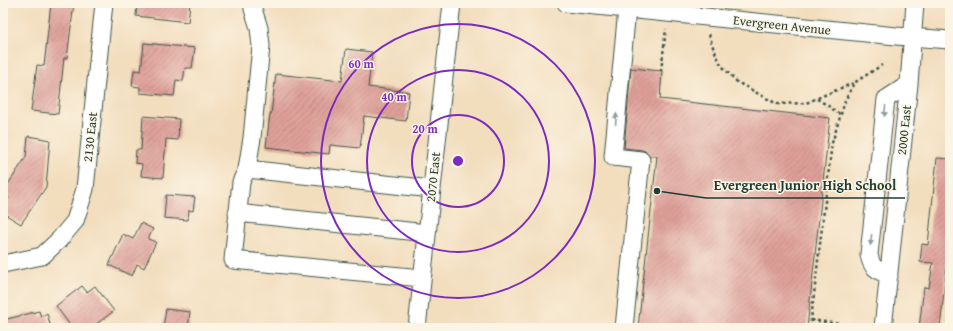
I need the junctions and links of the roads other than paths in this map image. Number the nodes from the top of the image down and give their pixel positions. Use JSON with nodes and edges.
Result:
{"nodes":[{"id":1,"x":104,"y":3,"type":"edge"},
{"id":2,"x":253,"y":3,"type":"edge"},
{"id":3,"x":452,"y":3,"type":"edge"},
{"id":4,"x":566,"y":3,"type":"edge"},
{"id":5,"x":915,"y":3,"type":"edge"},
{"id":6,"x":626,"y":9,"type":"junction"},
{"id":7,"x":913,"y":37,"type":"junction"},
{"id":8,"x":950,"y":40,"type":"edge"},
{"id":9,"x":247,"y":169,"type":"junction"},
{"id":10,"x":432,"y":189,"type":"junction"},
{"id":11,"x":237,"y":213,"type":"junction"},
{"id":12,"x":427,"y":233,"type":"junction"},
{"id":13,"x":3,"y":264,"type":"edge"},
{"id":14,"x":422,"y":278,"type":"junction"},
{"id":15,"x":417,"y":328,"type":"edge"},
{"id":16,"x":624,"y":328,"type":"edge"},
{"id":17,"x":883,"y":328,"type":"edge"}],
"edges":[{"from":1,"to":13,"type":"street","name":"2130 East"},
{"from":2,"to":9,"type":"street"},
{"from":3,"to":10,"type":"street","name":"2070 East"},
{"from":4,"to":6,"type":"street","name":"Evergreen Avenue"},
{"from":5,"to":7,"type":"street","name":"2000 East"},
{"from":6,"to":7,"type":"street","name":"Evergreen Avenue"},
{"from":16,"to":6,"type":"street","one_way":true},
{"from":7,"to":8,"type":"street","name":"Evergreen Avenue"},
{"from":7,"to":17,"type":"street","name":"2000 East"},
{"from":9,"to":10,"type":"street"},
{"from":9,"to":11,"type":"street"},
{"from":10,"to":12,"type":"street","name":"2070 East"},
{"from":11,"to":12,"type":"street"},
{"from":11,"to":14,"type":"street"},
{"from":12,"to":14,"type":"street","name":"2070 East"},
{"from":14,"to":15,"type":"street","name":"2070 East"}]}
